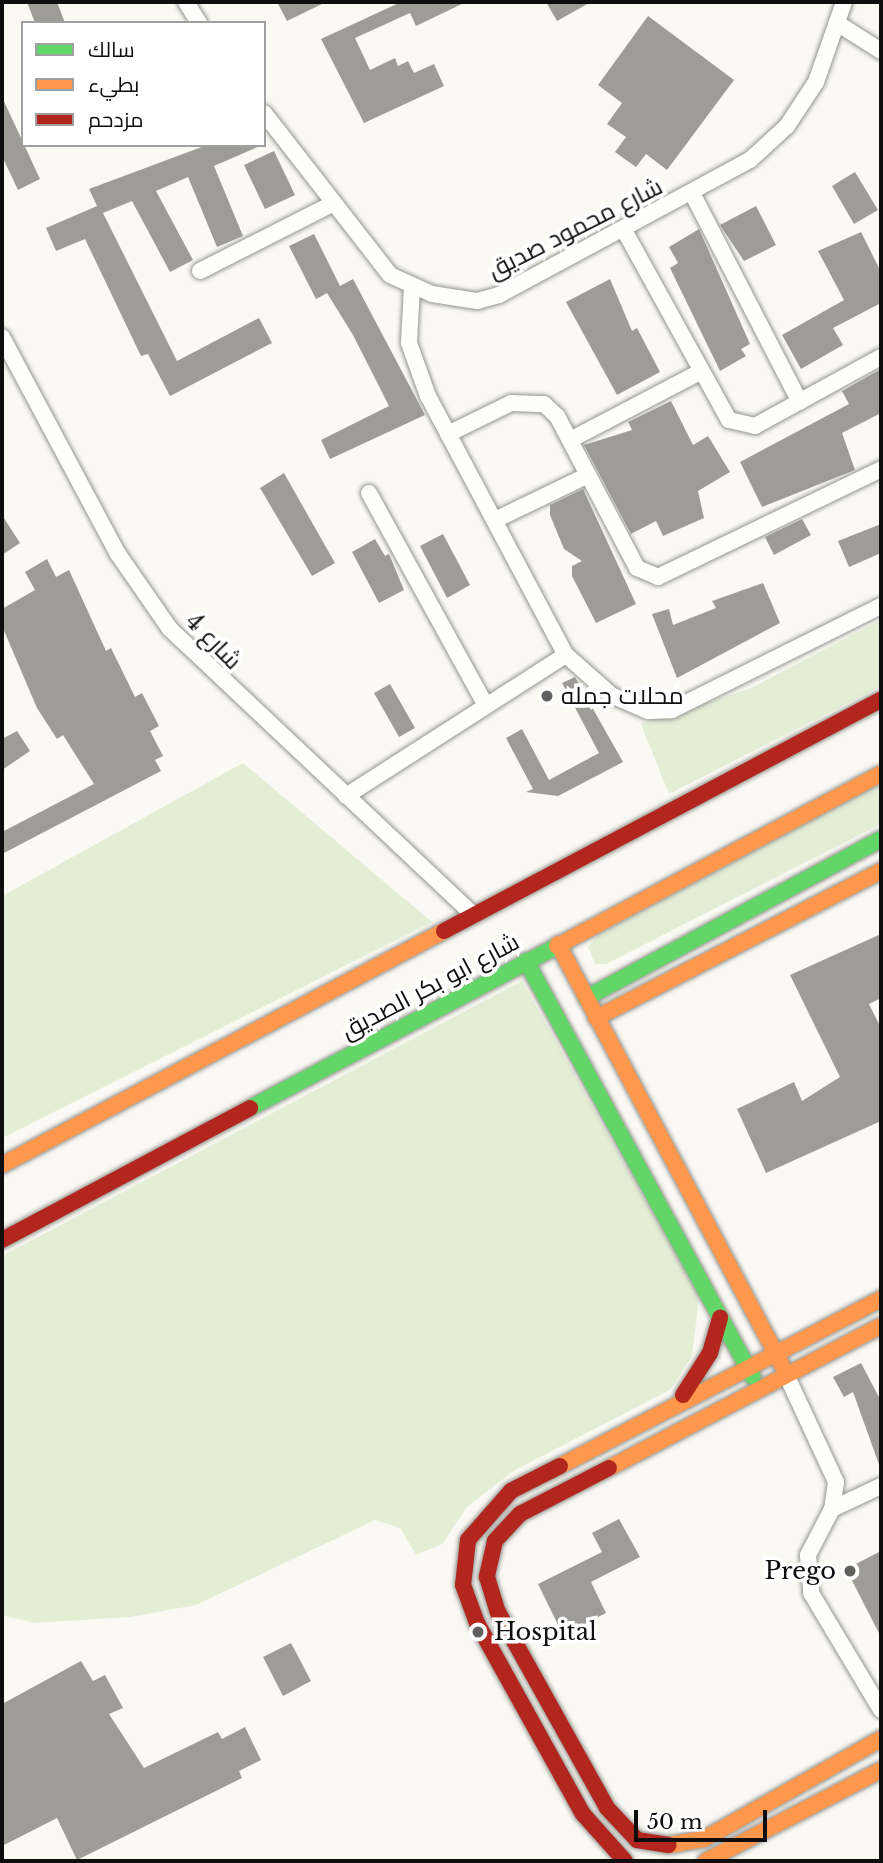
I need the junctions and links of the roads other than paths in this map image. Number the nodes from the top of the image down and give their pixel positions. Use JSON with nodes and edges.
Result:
{"nodes":[{"id":1,"x":186,"y":2,"type":"edge"},
{"id":2,"x":844,"y":2,"type":"edge"},
{"id":3,"x":198,"y":21,"type":"edge"},
{"id":4,"x":837,"y":23,"type":"junction"},
{"id":5,"x":881,"y":51,"type":"edge"},
{"id":6,"x":266,"y":116,"type":"edge"},
{"id":7,"x":692,"y":193,"type":"junction"},
{"id":8,"x":334,"y":203,"type":"junction"},
{"id":9,"x":624,"y":230,"type":"junction"},
{"id":10,"x":200,"y":271,"type":"dead end"},
{"id":11,"x":412,"y":287,"type":"junction"},
{"id":12,"x":2,"y":337,"type":"edge"},
{"id":13,"x":881,"y":357,"type":"edge"},
{"id":14,"x":700,"y":372,"type":"junction"},
{"id":15,"x":800,"y":402,"type":"junction"},
{"id":16,"x":448,"y":433,"type":"junction"},
{"id":17,"x":570,"y":440,"type":"junction"},
{"id":18,"x":881,"y":469,"type":"edge"},
{"id":19,"x":589,"y":475,"type":"junction"},
{"id":20,"x":369,"y":494,"type":"dead end"},
{"id":21,"x":495,"y":520,"type":"junction"},
{"id":22,"x":881,"y":606,"type":"edge"},
{"id":23,"x":566,"y":655,"type":"junction"},
{"id":24,"x":881,"y":700,"type":"edge"},
{"id":25,"x":486,"y":706,"type":"junction"},
{"id":26,"x":881,"y":774,"type":"edge"},
{"id":27,"x":346,"y":796,"type":"junction"},
{"id":28,"x":881,"y":839,"type":"edge"},
{"id":29,"x":881,"y":871,"type":"edge"},
{"id":30,"x":473,"y":915,"type":"junction"},
{"id":31,"x":558,"y":944,"type":"junction"},
{"id":32,"x":526,"y":961,"type":"junction"},
{"id":33,"x":586,"y":998,"type":"junction"},
{"id":34,"x":596,"y":1018,"type":"junction"},
{"id":35,"x":2,"y":1165,"type":"edge"},
{"id":36,"x":2,"y":1240,"type":"edge"},
{"id":37,"x":881,"y":1299,"type":"edge"},
{"id":38,"x":720,"y":1317,"type":"junction"},
{"id":39,"x":881,"y":1326,"type":"edge"},
{"id":40,"x":775,"y":1351,"type":"junction"},
{"id":41,"x":746,"y":1365,"type":"junction"},
{"id":42,"x":785,"y":1372,"type":"junction"},
{"id":43,"x":758,"y":1387,"type":"junction"},
{"id":44,"x":680,"y":1399,"type":"junction"},
{"id":45,"x":881,"y":1486,"type":"edge"},
{"id":46,"x":832,"y":1509,"type":"junction"},
{"id":47,"x":881,"y":1710,"type":"edge"},
{"id":48,"x":881,"y":1739,"type":"edge"},
{"id":49,"x":881,"y":1770,"type":"edge"},
{"id":50,"x":625,"y":1861,"type":"edge"},
{"id":51,"x":706,"y":1861,"type":"edge"}],
"edges":[{"from":1,"to":3,"type":"street"},
{"from":2,"to":4,"type":"street","name":"شارع محمود صديق"},
{"from":4,"to":5,"type":"street"},
{"from":4,"to":7,"type":"street","name":"شارع محمود صديق"},
{"from":6,"to":8,"type":"street","name":"شارع محمود صديق"},
{"from":7,"to":9,"type":"street","name":"شارع محمود صديق"},
{"from":7,"to":15,"type":"street"},
{"from":8,"to":10,"type":"street"},
{"from":8,"to":11,"type":"street","name":"شارع محمود صديق"},
{"from":9,"to":11,"type":"street","name":"شارع محمود صديق"},
{"from":9,"to":14,"type":"street"},
{"from":11,"to":16,"type":"street"},
{"from":12,"to":27,"type":"street","name":"شارع 4"},
{"from":13,"to":15,"type":"street"},
{"from":14,"to":15,"type":"street"},
{"from":14,"to":17,"type":"street"},
{"from":16,"to":17,"type":"street"},
{"from":16,"to":21,"type":"street"},
{"from":17,"to":19,"type":"street"},
{"from":18,"to":19,"type":"street"},
{"from":19,"to":21,"type":"street"},
{"from":20,"to":25,"type":"street"},
{"from":21,"to":23,"type":"street"},
{"from":22,"to":23,"type":"street"},
{"from":23,"to":25,"type":"street"},
{"from":24,"to":30,"type":"street","name":"شارع ابو بكر الصديق"},
{"from":25,"to":27,"type":"street"},
{"from":26,"to":31,"type":"street","name":"شارع ابو بكر الصديق"},
{"from":27,"to":30,"type":"street","name":"شارع 4"},
{"from":28,"to":33,"type":"street"},
{"from":29,"to":34,"type":"street"},
{"from":30,"to":35,"type":"street","name":"شارع ابو بكر الصديق"},
{"from":31,"to":32,"type":"street","name":"شارع ابو بكر الصديق"},
{"from":31,"to":33,"type":"street"},
{"from":32,"to":36,"type":"street","name":"شارع ابو بكر الصديق"},
{"from":32,"to":38,"type":"street"},
{"from":33,"to":34,"type":"street"},
{"from":34,"to":40,"type":"street"},
{"from":37,"to":40,"type":"street"},
{"from":38,"to":41,"type":"street"},
{"from":38,"to":44,"type":"street"},
{"from":39,"to":42,"type":"street"},
{"from":40,"to":41,"type":"street"},
{"from":40,"to":42,"type":"street"},
{"from":41,"to":43,"type":"street"},
{"from":41,"to":44,"type":"street"},
{"from":42,"to":43,"type":"street"},
{"from":42,"to":46,"type":"street"},
{"from":43,"to":48,"type":"street"},
{"from":44,"to":50,"type":"street"},
{"from":45,"to":46,"type":"street"},
{"from":46,"to":47,"type":"street"},
{"from":49,"to":51,"type":"street"}]}
